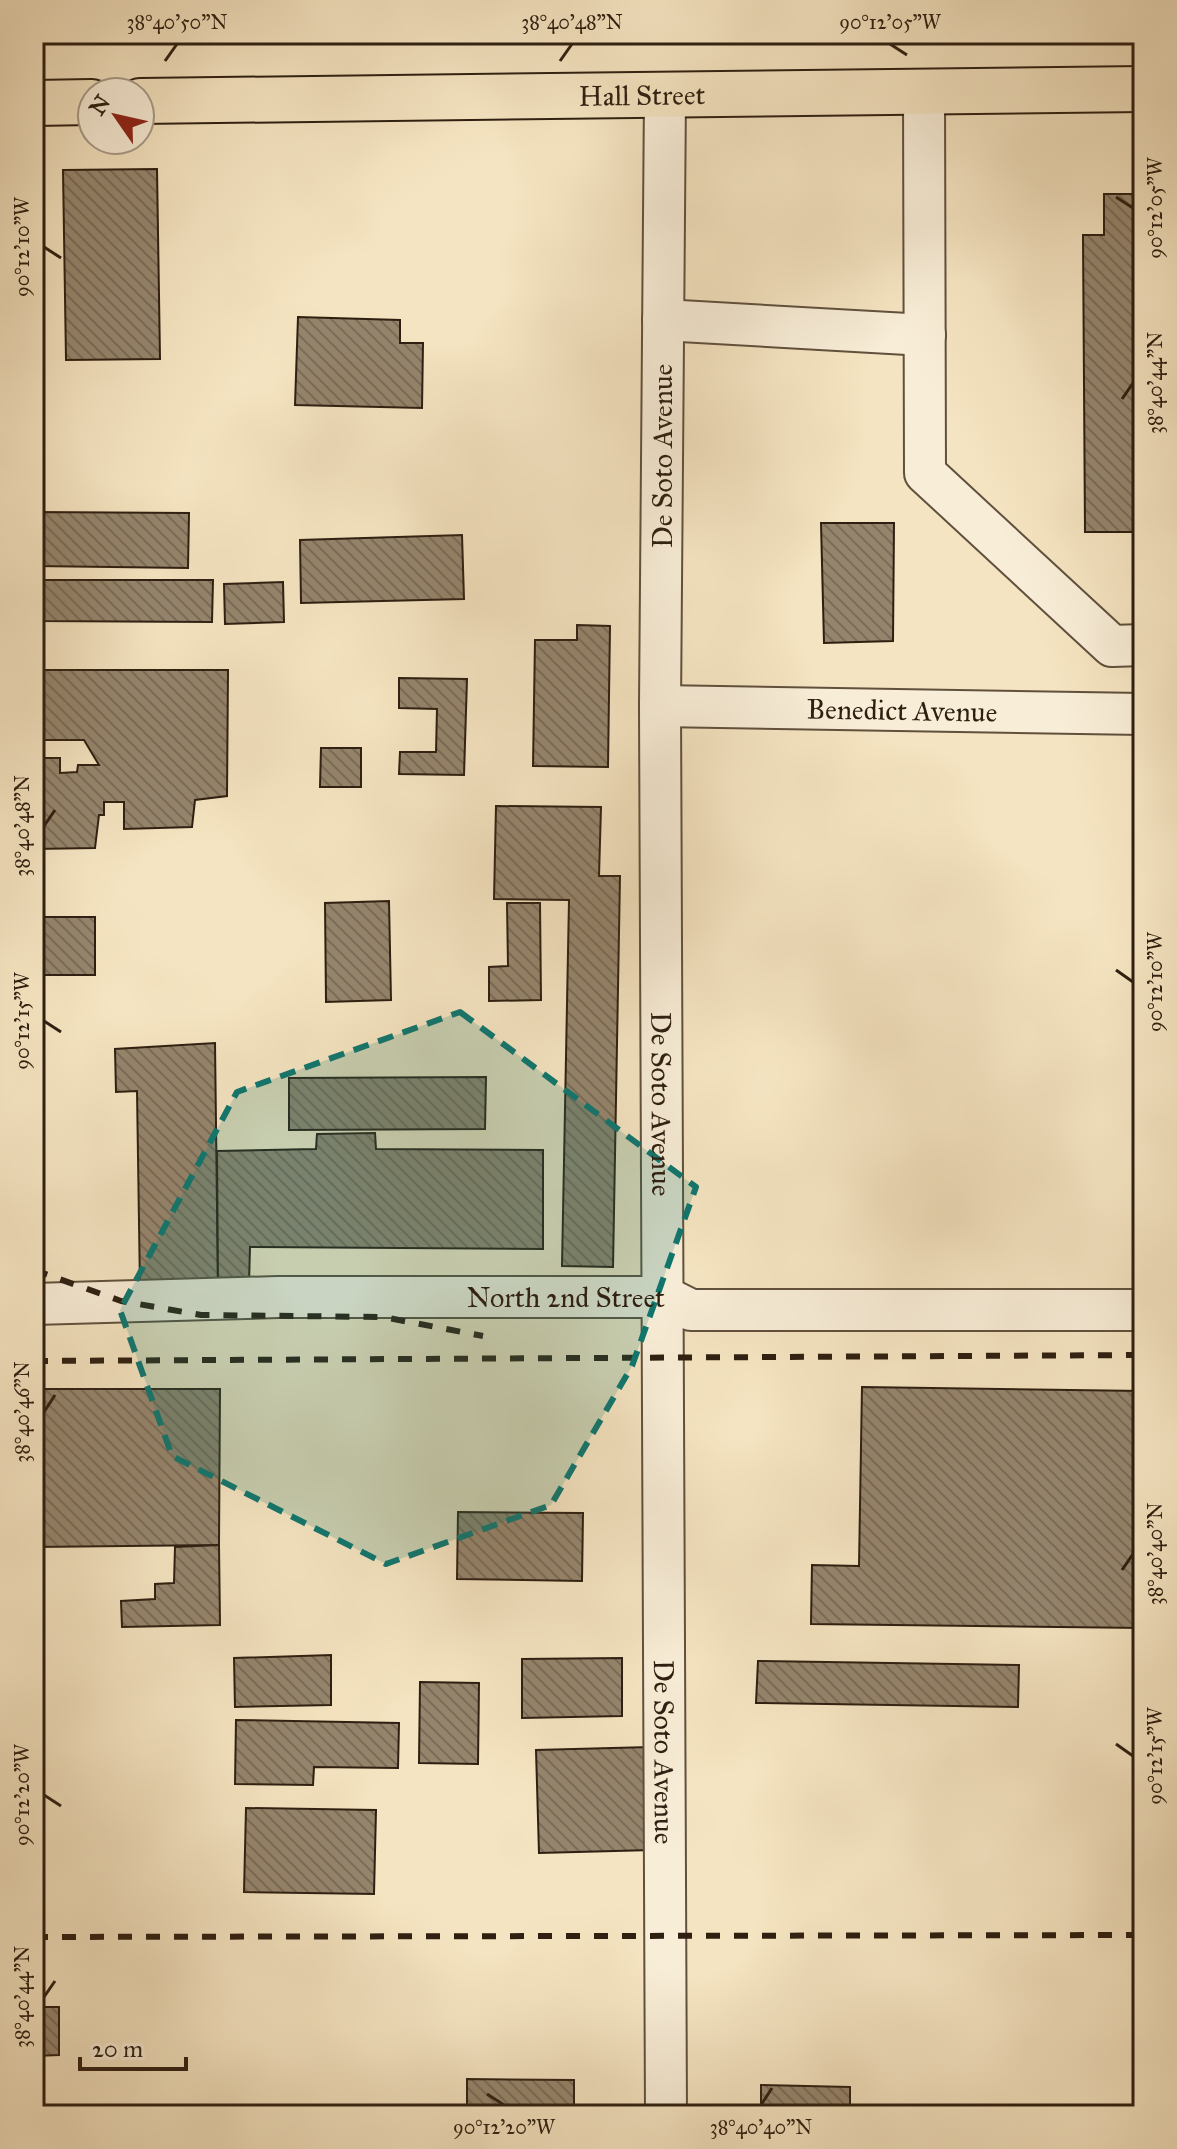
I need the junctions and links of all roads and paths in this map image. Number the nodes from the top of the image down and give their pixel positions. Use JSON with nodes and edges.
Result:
{"nodes":[{"id":1,"x":1143,"y":89,"type":"edge"},
{"id":2,"x":924,"y":91,"type":"junction"},
{"id":3,"x":665,"y":94,"type":"junction"},
{"id":4,"x":156,"y":101,"type":"edge"},
{"id":5,"x":76,"y":102,"type":"edge"},
{"id":6,"x":34,"y":103,"type":"edge"},
{"id":7,"x":663,"y":320,"type":"junction"},
{"id":8,"x":925,"y":335,"type":"junction"},
{"id":9,"x":1143,"y":645,"type":"edge"},
{"id":10,"x":660,"y":706,"type":"junction"},
{"id":11,"x":1143,"y":714,"type":"edge"},
{"id":12,"x":665,"y":1297,"type":"junction"},
{"id":13,"x":34,"y":1304,"type":"edge"},
{"id":14,"x":1143,"y":1310,"type":"edge"},
{"id":15,"x":666,"y":2115,"type":"edge"}],
"edges":[{"from":1,"to":2,"type":"main road","name":"Hall Street"},
{"from":2,"to":3,"type":"main road","name":"Hall Street"},
{"from":2,"to":8,"type":"street"},
{"from":3,"to":4,"type":"main road","name":"Hall Street"},
{"from":3,"to":7,"type":"street","name":"De Soto Avenue"},
{"from":5,"to":6,"type":"main road"},
{"from":7,"to":8,"type":"street"},
{"from":7,"to":10,"type":"street","name":"De Soto Avenue"},
{"from":8,"to":9,"type":"street"},
{"from":10,"to":11,"type":"street","name":"Benedict Avenue"},
{"from":10,"to":12,"type":"street","name":"De Soto Avenue"},
{"from":12,"to":13,"type":"street","name":"North 2nd Street"},
{"from":12,"to":14,"type":"street","name":"North 2nd Street"},
{"from":12,"to":15,"type":"street","name":"De Soto Avenue"}]}
